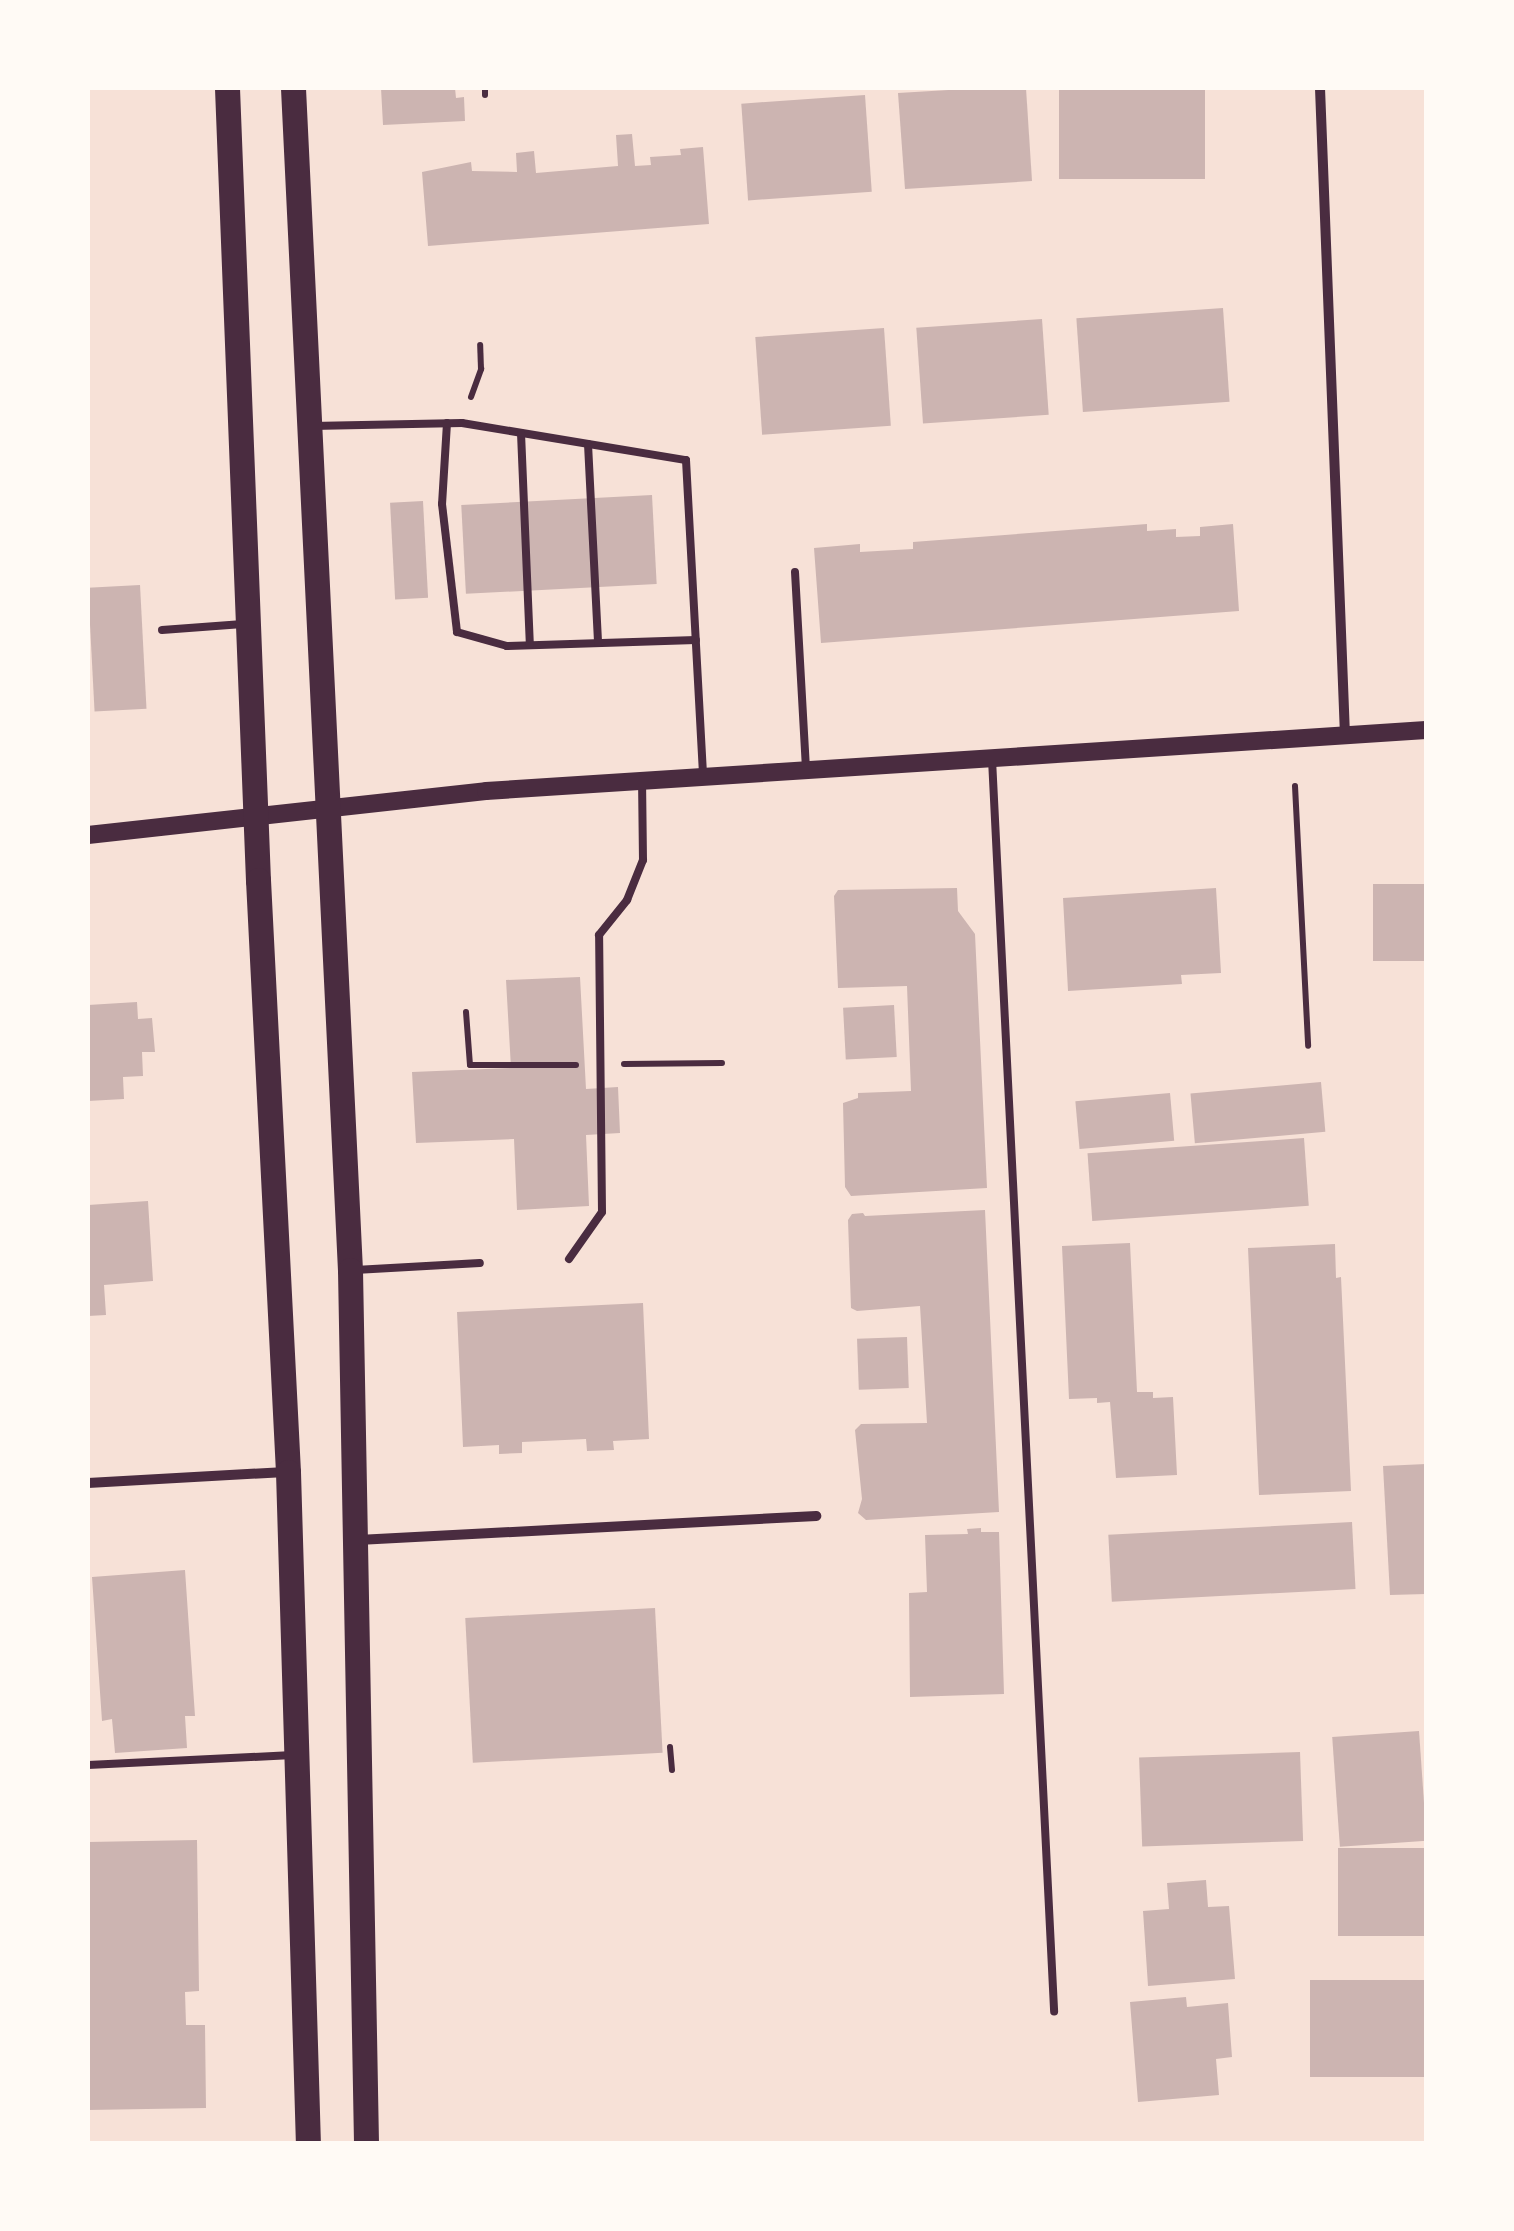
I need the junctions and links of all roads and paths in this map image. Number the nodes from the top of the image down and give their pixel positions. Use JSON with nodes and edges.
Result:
{"nodes":[{"id":1,"x":227,"y":88,"type":"edge"},
{"id":2,"x":293,"y":88,"type":"edge"},
{"id":3,"x":1320,"y":88,"type":"edge"},
{"id":4,"x":447,"y":424,"type":"junction"},
{"id":5,"x":312,"y":426,"type":"junction"},
{"id":6,"x":521,"y":434,"type":"junction"},
{"id":7,"x":588,"y":444,"type":"junction"},
{"id":8,"x":795,"y":572,"type":"dead end"},
{"id":9,"x":249,"y":623,"type":"junction"},
{"id":10,"x":162,"y":630,"type":"dead end"},
{"id":11,"x":696,"y":640,"type":"junction"},
{"id":12,"x":598,"y":642,"type":"junction"},
{"id":13,"x":530,"y":646,"type":"junction"},
{"id":14,"x":1426,"y":730,"type":"edge"},
{"id":15,"x":1344,"y":736,"type":"junction"},
{"id":16,"x":992,"y":758,"type":"junction"},
{"id":17,"x":806,"y":770,"type":"junction"},
{"id":18,"x":703,"y":778,"type":"junction"},
{"id":19,"x":642,"y":782,"type":"junction"},
{"id":20,"x":1296,"y":786,"type":"dead end"},
{"id":21,"x":327,"y":809,"type":"junction"},
{"id":22,"x":256,"y":817,"type":"junction"},
{"id":23,"x":88,"y":835,"type":"edge"},
{"id":24,"x":1308,"y":1046,"type":"dead end"},
{"id":25,"x":568,"y":1259,"type":"dead end"},
{"id":26,"x":480,"y":1263,"type":"dead end"},
{"id":27,"x":350,"y":1270,"type":"junction"},
{"id":28,"x":288,"y":1472,"type":"junction"},
{"id":29,"x":88,"y":1483,"type":"edge"},
{"id":30,"x":816,"y":1516,"type":"dead end"},
{"id":31,"x":357,"y":1540,"type":"junction"},
{"id":32,"x":670,"y":1748,"type":"dead end"},
{"id":33,"x":296,"y":1755,"type":"junction"},
{"id":34,"x":88,"y":1764,"type":"edge"},
{"id":35,"x":672,"y":1770,"type":"dead end"},
{"id":36,"x":1054,"y":2010,"type":"dead end"},
{"id":37,"x":308,"y":2144,"type":"edge"},
{"id":38,"x":366,"y":2144,"type":"edge"}],
"edges":[{"from":1,"to":9,"type":"main road"},
{"from":2,"to":5,"type":"main road"},
{"from":3,"to":15,"type":"street"},
{"from":4,"to":5,"type":"lane"},
{"from":4,"to":6,"type":"lane"},
{"from":4,"to":13,"type":"lane"},
{"from":5,"to":21,"type":"main road"},
{"from":6,"to":7,"type":"lane"},
{"from":6,"to":13,"type":"lane"},
{"from":7,"to":11,"type":"lane"},
{"from":7,"to":12,"type":"lane"},
{"from":8,"to":17,"type":"lane"},
{"from":9,"to":10,"type":"lane"},
{"from":9,"to":22,"type":"main road"},
{"from":11,"to":12,"type":"lane"},
{"from":11,"to":18,"type":"lane"},
{"from":12,"to":13,"type":"lane"},
{"from":14,"to":15,"type":"street"},
{"from":15,"to":16,"type":"street"},
{"from":16,"to":17,"type":"street"},
{"from":16,"to":36,"type":"lane"},
{"from":17,"to":18,"type":"street"},
{"from":18,"to":19,"type":"street"},
{"from":19,"to":21,"type":"street"},
{"from":19,"to":25,"type":"lane"},
{"from":20,"to":24,"type":"path"},
{"from":21,"to":22,"type":"street"},
{"from":21,"to":27,"type":"main road"},
{"from":22,"to":23,"type":"street"},
{"from":22,"to":28,"type":"main road"},
{"from":26,"to":27,"type":"lane"},
{"from":27,"to":31,"type":"main road"},
{"from":28,"to":29,"type":"street"},
{"from":28,"to":33,"type":"main road"},
{"from":30,"to":31,"type":"street"},
{"from":31,"to":38,"type":"main road"},
{"from":32,"to":35,"type":"path"},
{"from":33,"to":34,"type":"lane"},
{"from":33,"to":37,"type":"main road"}]}
